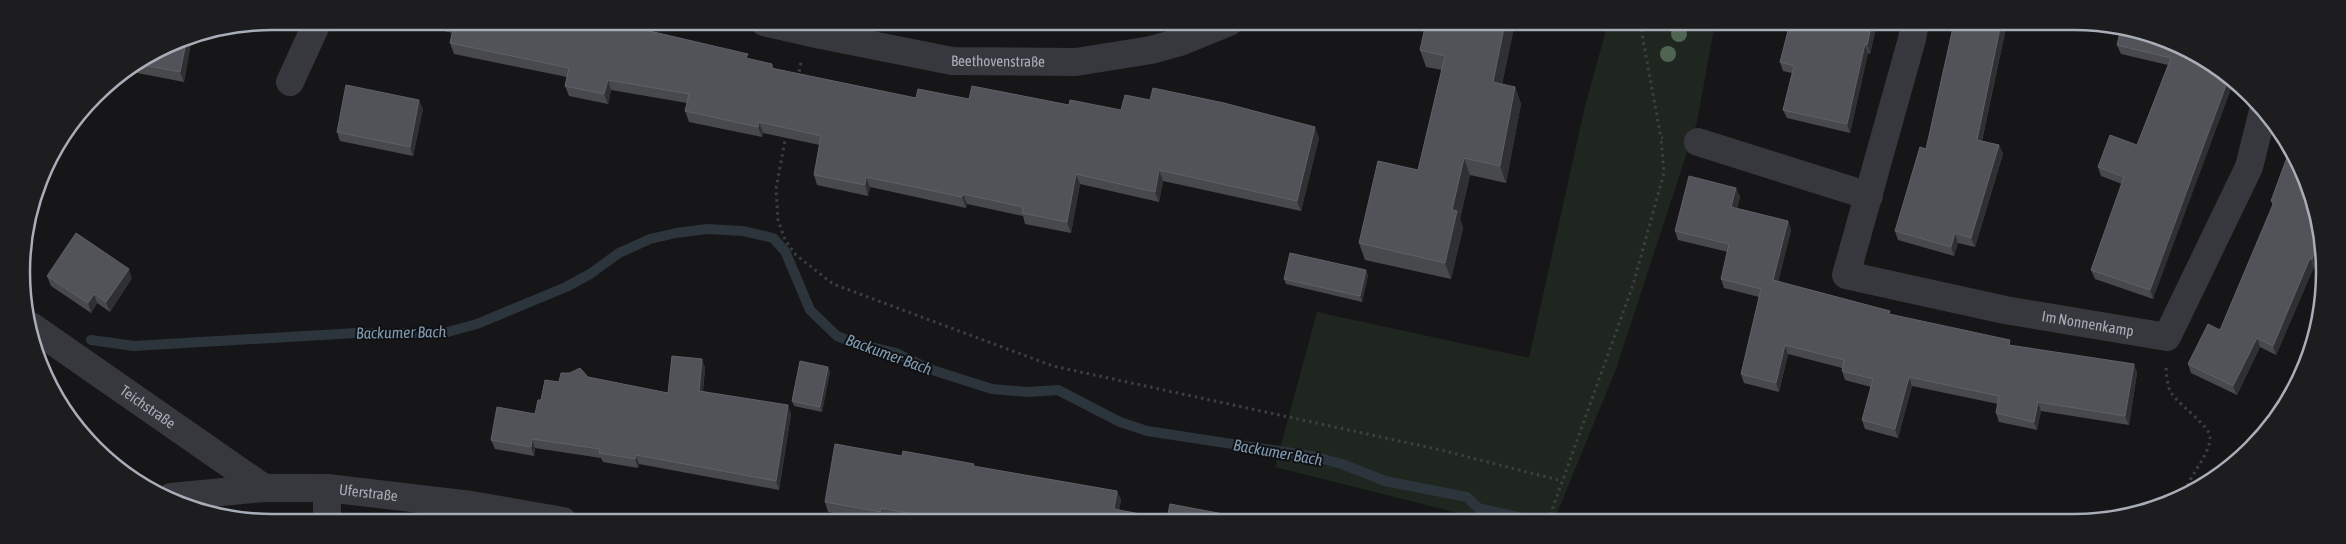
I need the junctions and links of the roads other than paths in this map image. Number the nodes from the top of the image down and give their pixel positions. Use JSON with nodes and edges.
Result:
{"nodes":[{"id":1,"x":314,"y":30,"type":"edge"},
{"id":2,"x":827,"y":30,"type":"edge"},
{"id":3,"x":1209,"y":30,"type":"edge"},
{"id":4,"x":1914,"y":30,"type":"edge"},
{"id":5,"x":290,"y":82,"type":"dead end"},
{"id":6,"x":2261,"y":119,"type":"edge"},
{"id":7,"x":1698,"y":142,"type":"road end"},
{"id":8,"x":1869,"y":196,"type":"junction"},
{"id":9,"x":37,"y":330,"type":"edge"},
{"id":10,"x":264,"y":488,"type":"junction"},
{"id":11,"x":327,"y":488,"type":"junction"},
{"id":12,"x":180,"y":496,"type":"edge"},
{"id":13,"x":327,"y":514,"type":"edge"},
{"id":14,"x":523,"y":514,"type":"edge"}],
"edges":[{"from":1,"to":5,"type":"street"},
{"from":2,"to":3,"type":"street","name":"Beethovenstraße"},
{"from":4,"to":8,"type":"street","name":"Im Nonnenkamp"},
{"from":6,"to":8,"type":"street","name":"Im Nonnenkamp"},
{"from":7,"to":8,"type":"street"},
{"from":9,"to":10,"type":"street","name":"Teichstraße"},
{"from":10,"to":11,"type":"street","name":"Uferstraße"},
{"from":10,"to":12,"type":"street","name":"Uferstraße"},
{"from":11,"to":13,"type":"street"},
{"from":11,"to":14,"type":"street","name":"Uferstraße"}]}
